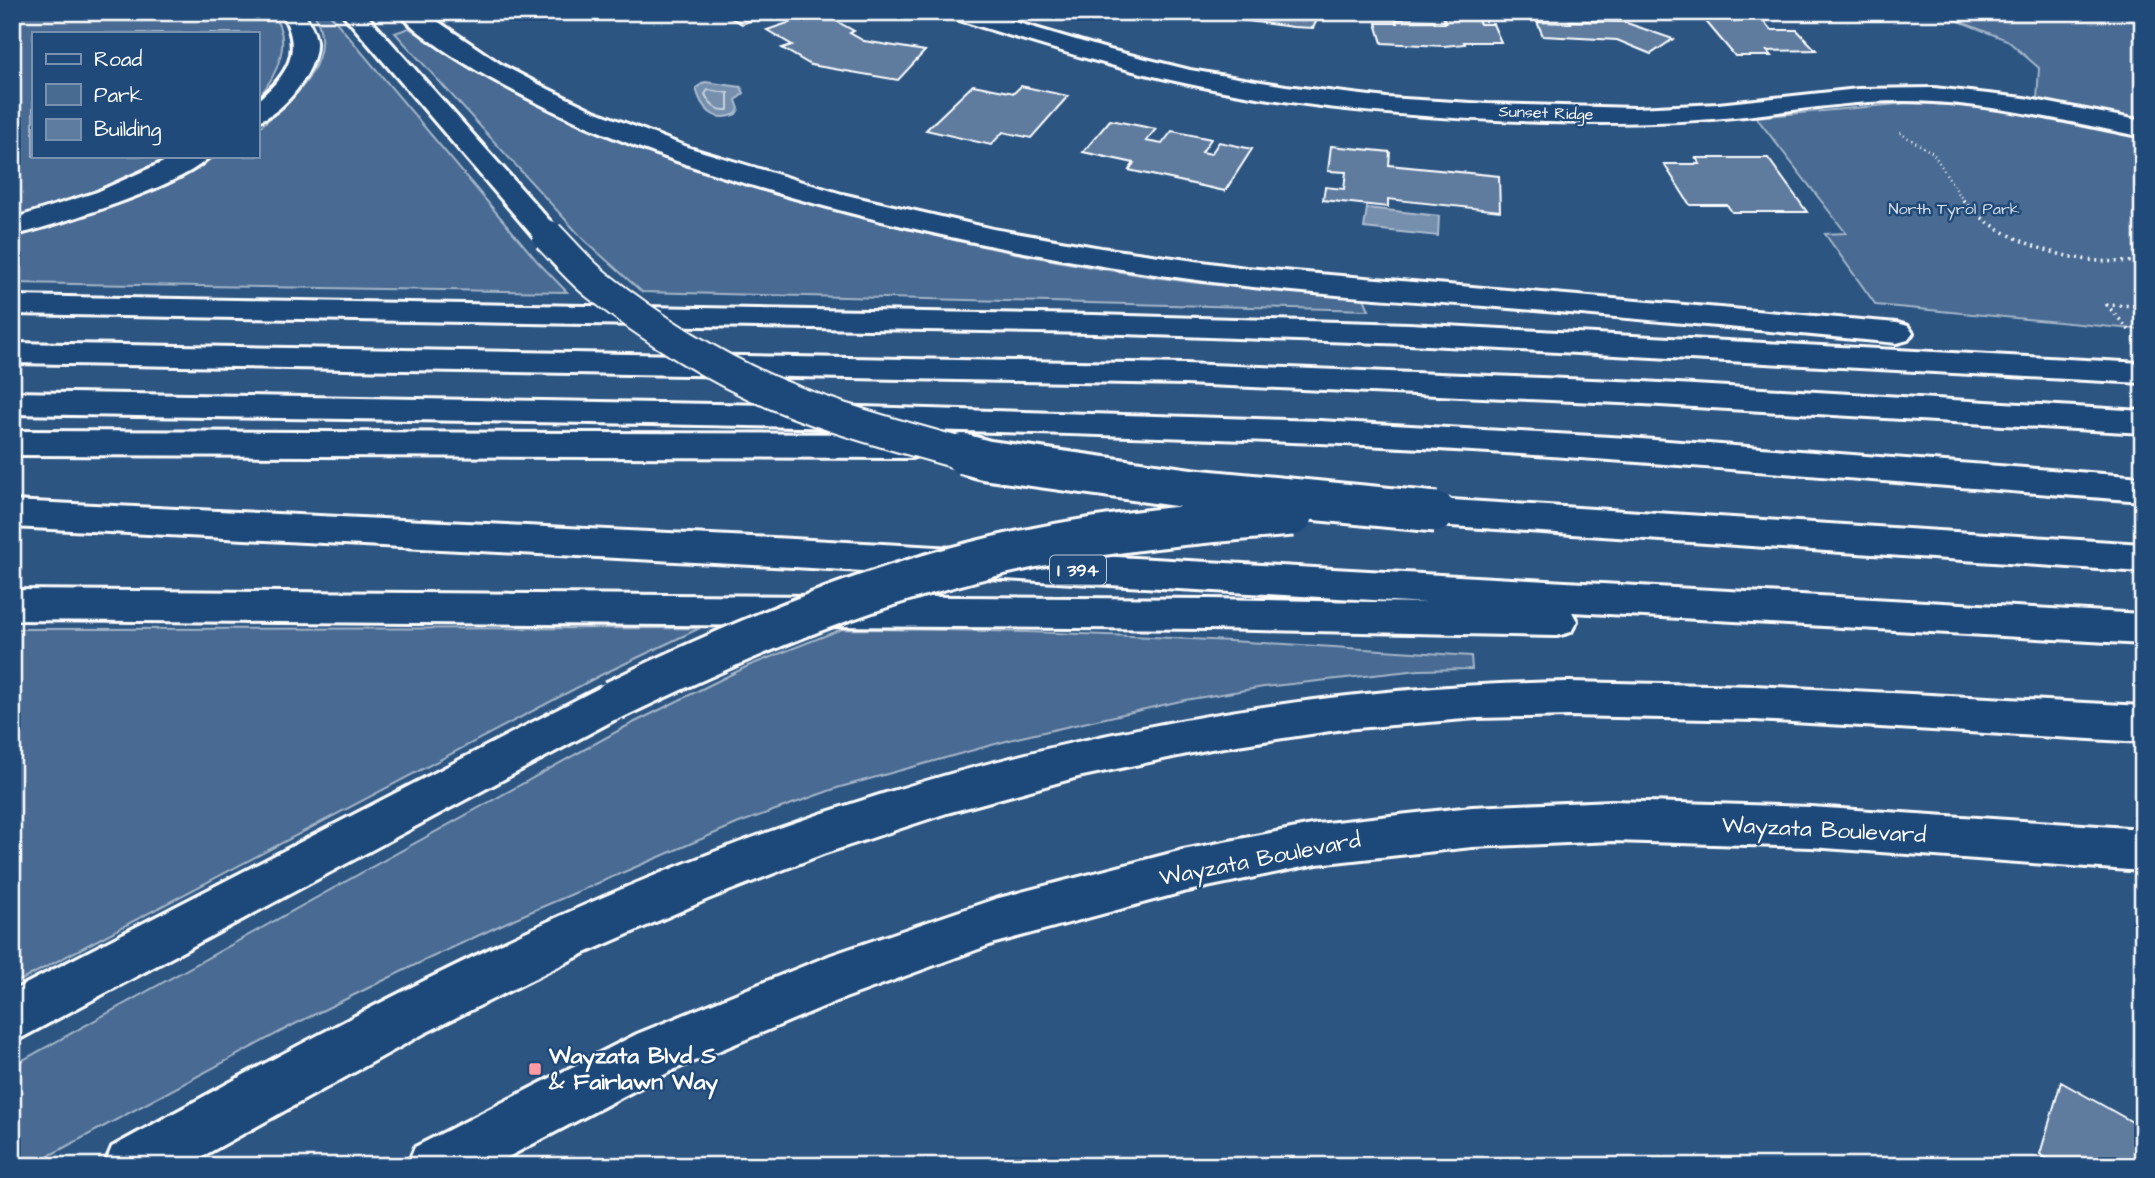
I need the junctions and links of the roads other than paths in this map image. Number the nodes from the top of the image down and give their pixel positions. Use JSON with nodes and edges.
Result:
{"nodes":[{"id":1,"x":292,"y":12,"type":"edge"},
{"id":2,"x":352,"y":12,"type":"edge"},
{"id":3,"x":410,"y":12,"type":"edge"},
{"id":4,"x":957,"y":12,"type":"edge"},
{"id":5,"x":259,"y":112,"type":"edge"},
{"id":6,"x":2143,"y":130,"type":"edge"},
{"id":7,"x":192,"y":158,"type":"edge"},
{"id":8,"x":12,"y":229,"type":"edge"},
{"id":9,"x":12,"y":305,"type":"edge"},
{"id":10,"x":2138,"y":345,"type":"edge"},
{"id":11,"x":12,"y":354,"type":"edge"},
{"id":12,"x":2143,"y":373,"type":"edge"},
{"id":13,"x":12,"y":403,"type":"edge"},
{"id":14,"x":2143,"y":422,"type":"edge"},
{"id":15,"x":12,"y":443,"type":"edge"},
{"id":16,"x":2051,"y":482,"type":"junction"},
{"id":17,"x":2143,"y":489,"type":"edge"},
{"id":18,"x":1436,"y":512,"type":"junction"},
{"id":19,"x":12,"y":514,"type":"edge"},
{"id":20,"x":2143,"y":558,"type":"edge"},
{"id":21,"x":12,"y":605,"type":"edge"},
{"id":22,"x":2030,"y":623,"type":"junction"},
{"id":23,"x":2143,"y":629,"type":"edge"},
{"id":24,"x":2143,"y":724,"type":"edge"},
{"id":25,"x":2143,"y":850,"type":"edge"},
{"id":26,"x":12,"y":1017,"type":"edge"},
{"id":27,"x":438,"y":1165,"type":"edge"},
{"id":28,"x":131,"y":1166,"type":"edge"}],
"edges":[{"from":1,"to":5,"type":"main road"},
{"from":2,"to":18,"type":"main road","bridge":true},
{"from":3,"to":10,"type":"main road"},
{"from":4,"to":6,"type":"main road","name":"Sunset Ridge"},
{"from":7,"to":8,"type":"main road"},
{"from":9,"to":12,"type":"main road"},
{"from":11,"to":14,"type":"main road"},
{"from":13,"to":16,"type":"main road"},
{"from":15,"to":16,"type":"main road"},
{"from":16,"to":17,"type":"main road"},
{"from":18,"to":20,"type":"main road"},
{"from":18,"to":26,"type":"main road","bridge":true},
{"from":19,"to":22,"type":"main road","number":"I 394"},
{"from":21,"to":22,"type":"main road"},
{"from":22,"to":23,"type":"main road","number":"I 394"},
{"from":24,"to":28,"type":"main road"},
{"from":25,"to":27,"type":"main road","name":"Wayzata Boulevard"}]}
